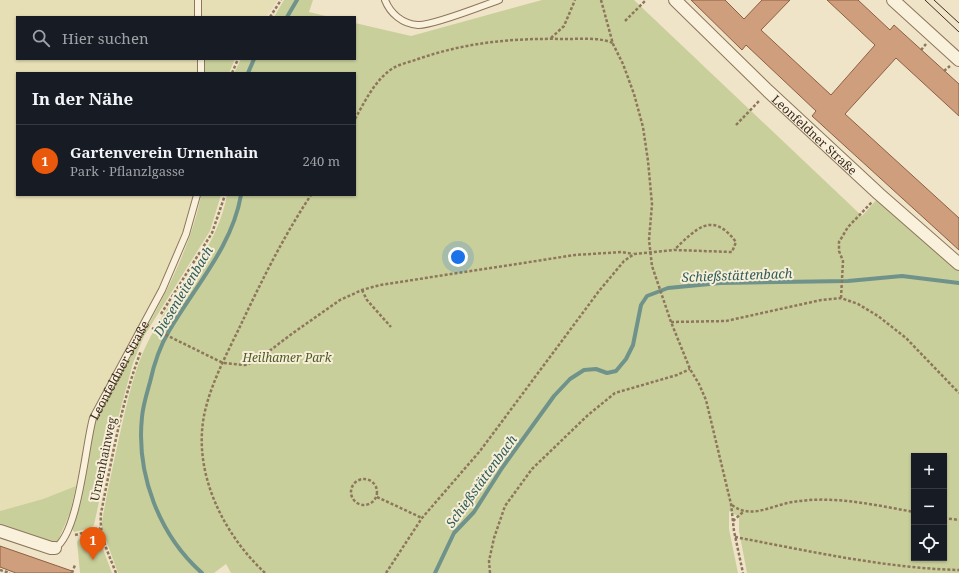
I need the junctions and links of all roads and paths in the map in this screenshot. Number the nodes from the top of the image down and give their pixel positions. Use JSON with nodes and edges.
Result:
{"nodes":[{"id":1,"x":198,"y":0,"type":"edge"},
{"id":2,"x":281,"y":0,"type":"edge"},
{"id":3,"x":385,"y":0,"type":"edge"},
{"id":4,"x":499,"y":0,"type":"edge"},
{"id":5,"x":575,"y":0,"type":"edge"},
{"id":6,"x":601,"y":0,"type":"edge"},
{"id":7,"x":646,"y":0,"type":"edge"},
{"id":8,"x":675,"y":0,"type":"edge"},
{"id":9,"x":893,"y":0,"type":"edge"},
{"id":10,"x":198,"y":16,"type":"edge"},
{"id":11,"x":271,"y":16,"type":"edge"},
{"id":12,"x":625,"y":21,"type":"dead end"},
{"id":13,"x":551,"y":38,"type":"junction"},
{"id":14,"x":613,"y":44,"type":"junction"},
{"id":15,"x":201,"y":60,"type":"edge"},
{"id":16,"x":238,"y":60,"type":"edge"},
{"id":17,"x":959,"y":60,"type":"edge"},
{"id":18,"x":201,"y":72,"type":"edge"},
{"id":19,"x":232,"y":72,"type":"edge"},
{"id":20,"x":768,"y":91,"type":"junction"},
{"id":21,"x":356,"y":117,"type":"edge"},
{"id":22,"x":736,"y":125,"type":"dead end"},
{"id":23,"x":197,"y":196,"type":"edge"},
{"id":24,"x":225,"y":196,"type":"edge"},
{"id":25,"x":310,"y":196,"type":"edge"},
{"id":26,"x":874,"y":199,"type":"dead end"},
{"id":27,"x":674,"y":250,"type":"junction"},
{"id":28,"x":649,"y":252,"type":"junction"},
{"id":29,"x":634,"y":254,"type":"junction"},
{"id":30,"x":959,"y":264,"type":"edge"},
{"id":31,"x":362,"y":290,"type":"junction"},
{"id":32,"x":841,"y":298,"type":"junction"},
{"id":33,"x":157,"y":320,"type":"dead end"},
{"id":34,"x":671,"y":322,"type":"junction"},
{"id":35,"x":155,"y":324,"type":"dead end"},
{"id":36,"x":391,"y":327,"type":"dead end"},
{"id":37,"x":152,"y":328,"type":"junction"},
{"id":38,"x":149,"y":335,"type":"dead end"},
{"id":39,"x":142,"y":349,"type":"dead end"},
{"id":40,"x":223,"y":363,"type":"junction"},
{"id":41,"x":690,"y":369,"type":"junction"},
{"id":42,"x":959,"y":393,"type":"edge"},
{"id":43,"x":377,"y":497,"type":"junction"},
{"id":44,"x":731,"y":504,"type":"junction"},
{"id":45,"x":743,"y":512,"type":"junction"},
{"id":46,"x":911,"y":512,"type":"edge"},
{"id":47,"x":422,"y":518,"type":"junction"},
{"id":48,"x":947,"y":518,"type":"edge"},
{"id":49,"x":959,"y":520,"type":"edge"},
{"id":50,"x":733,"y":521,"type":"junction"},
{"id":51,"x":100,"y":528,"type":"junction"},
{"id":52,"x":0,"y":531,"type":"edge"},
{"id":53,"x":66,"y":536,"type":"junction"},
{"id":54,"x":735,"y":537,"type":"junction"},
{"id":55,"x":56,"y":548,"type":"joint"},
{"id":56,"x":75,"y":565,"type":"dead end"},
{"id":57,"x":0,"y":570,"type":"edge"},
{"id":58,"x":959,"y":570,"type":"edge"},
{"id":59,"x":10,"y":573,"type":"edge"},
{"id":60,"x":72,"y":573,"type":"edge"},
{"id":61,"x":116,"y":573,"type":"edge"},
{"id":62,"x":265,"y":573,"type":"edge"},
{"id":63,"x":386,"y":573,"type":"edge"},
{"id":64,"x":490,"y":573,"type":"edge"},
{"id":65,"x":743,"y":573,"type":"edge"}],
"edges":[{"from":1,"to":10,"type":"lane"},
{"from":2,"to":11,"type":"path"},
{"from":3,"to":4,"type":"lane"},
{"from":5,"to":13,"type":"path"},
{"from":6,"to":14,"type":"path"},
{"from":7,"to":12,"type":"path"},
{"from":8,"to":20,"type":"street","name":"Leonfeldner Straße"},
{"from":9,"to":17,"type":"street"},
{"from":13,"to":14,"type":"path"},
{"from":13,"to":21,"type":"path"},
{"from":14,"to":28,"type":"path"},
{"from":15,"to":18,"type":"lane"},
{"from":16,"to":19,"type":"path"},
{"from":20,"to":22,"type":"path"},
{"from":20,"to":30,"type":"street","name":"Leonfeldner Straße"},
{"from":23,"to":53,"type":"lane","name":"Leonfeldner Straße"},
{"from":24,"to":33,"type":"path"},
{"from":25,"to":40,"type":"path"},
{"from":26,"to":32,"type":"path"},
{"from":27,"to":27,"type":"path"},
{"from":27,"to":28,"type":"path"},
{"from":28,"to":29,"type":"path"},
{"from":28,"to":34,"type":"path"},
{"from":29,"to":31,"type":"path"},
{"from":29,"to":47,"type":"path"},
{"from":31,"to":36,"type":"path"},
{"from":31,"to":40,"type":"path"},
{"from":32,"to":34,"type":"path"},
{"from":32,"to":42,"type":"path"},
{"from":34,"to":41,"type":"path"},
{"from":35,"to":37,"type":"path"},
{"from":37,"to":38,"type":"path"},
{"from":37,"to":40,"type":"path"},
{"from":39,"to":51,"type":"path","name":"Urnenhainweg"},
{"from":40,"to":62,"type":"path"},
{"from":41,"to":44,"type":"path"},
{"from":41,"to":64,"type":"path"},
{"from":43,"to":43,"type":"path"},
{"from":43,"to":47,"type":"path"},
{"from":44,"to":45,"type":"path"},
{"from":44,"to":50,"type":"path"},
{"from":45,"to":46,"type":"path"},
{"from":45,"to":50,"type":"path"},
{"from":47,"to":63,"type":"path"},
{"from":48,"to":49,"type":"path"},
{"from":50,"to":54,"type":"path"},
{"from":51,"to":53,"type":"path"},
{"from":51,"to":61,"type":"path","name":"Urnenhainweg"},
{"from":52,"to":55,"type":"street"},
{"from":53,"to":55,"type":"lane","name":"Leonfeldner Straße"},
{"from":54,"to":58,"type":"path"},
{"from":54,"to":65,"type":"path"},
{"from":56,"to":60,"type":"path"},
{"from":57,"to":59,"type":"path"}]}
